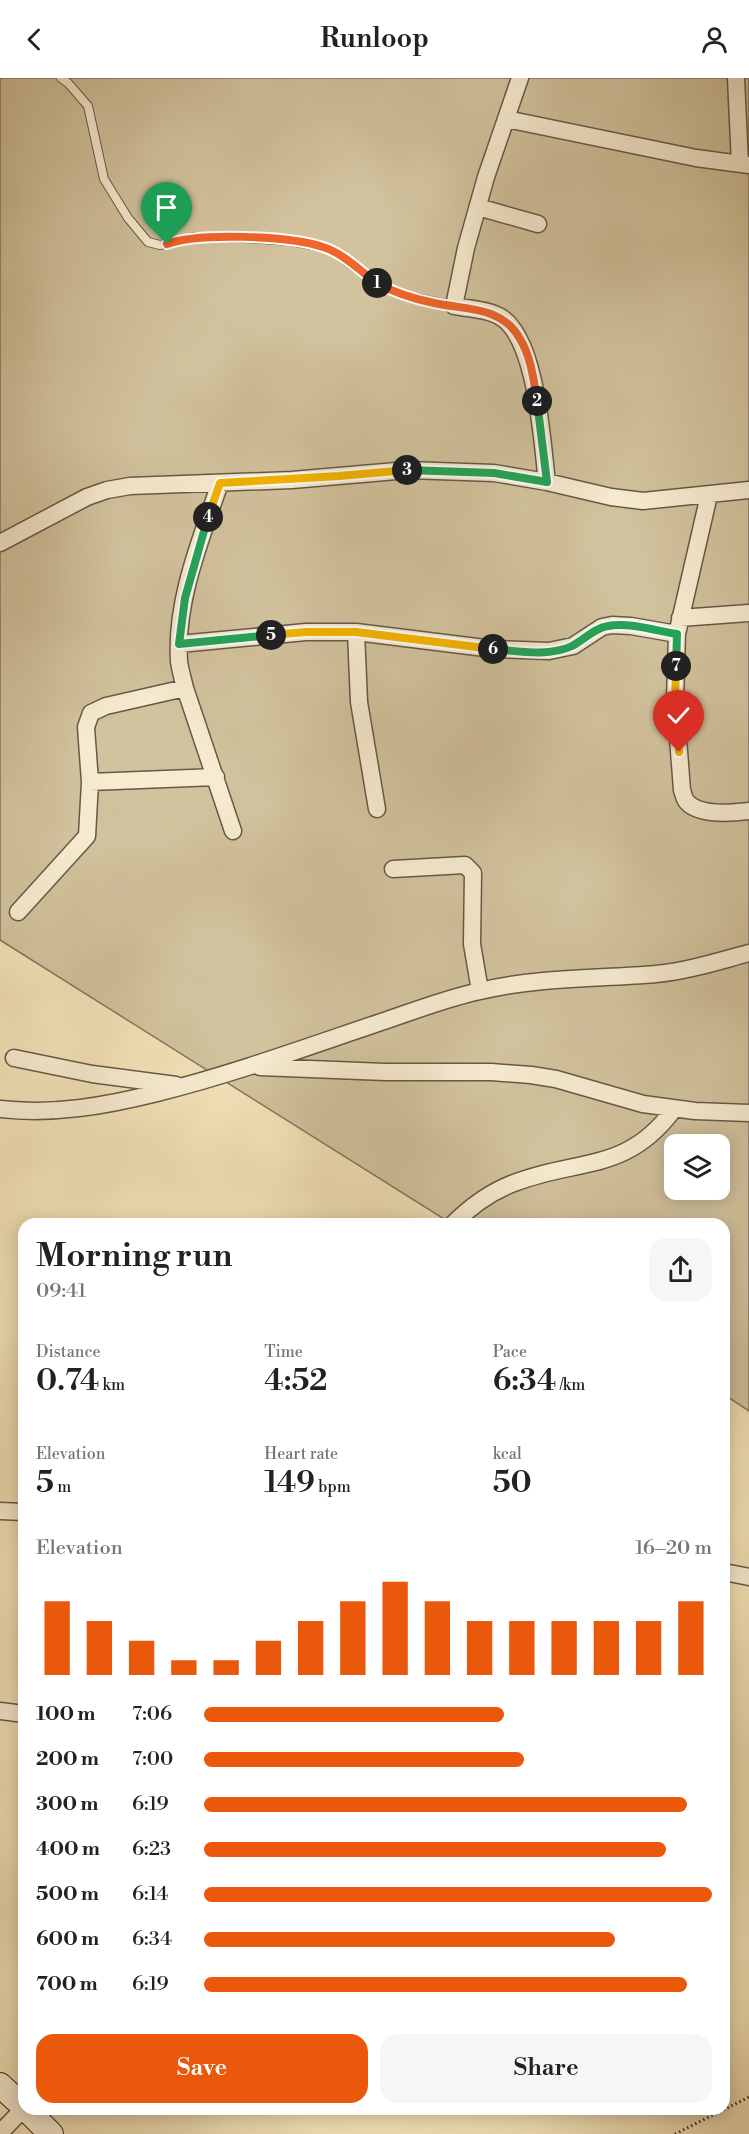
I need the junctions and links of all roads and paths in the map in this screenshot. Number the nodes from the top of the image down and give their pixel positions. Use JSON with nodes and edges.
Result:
{"nodes":[{"id":1,"x":61,"y":78,"type":"edge"},
{"id":2,"x":520,"y":78,"type":"edge"},
{"id":3,"x":736,"y":78,"type":"edge"},
{"id":4,"x":506,"y":119,"type":"junction"},
{"id":5,"x":745,"y":164,"type":"edge"},
{"id":6,"x":478,"y":207,"type":"junction"},
{"id":7,"x":538,"y":224,"type":"dead end"},
{"id":8,"x":454,"y":306,"type":"junction"},
{"id":9,"x":547,"y":482,"type":"junction"},
{"id":10,"x":220,"y":483,"type":"junction"},
{"id":11,"x":749,"y":490,"type":"edge"},
{"id":12,"x":709,"y":495,"type":"junction"},
{"id":13,"x":0,"y":543,"type":"edge"},
{"id":14,"x":749,"y":613,"type":"edge"},
{"id":15,"x":679,"y":626,"type":"junction"},
{"id":16,"x":356,"y":632,"type":"junction"},
{"id":17,"x":179,"y":644,"type":"junction"},
{"id":18,"x":185,"y":688,"type":"junction"},
{"id":19,"x":216,"y":777,"type":"junction"},
{"id":20,"x":90,"y":783,"type":"junction"},
{"id":21,"x":377,"y":810,"type":"dead end"},
{"id":22,"x":749,"y":811,"type":"edge"},
{"id":23,"x":233,"y":831,"type":"dead end"},
{"id":24,"x":393,"y":870,"type":"dead end"},
{"id":25,"x":18,"y":912,"type":"dead end"},
{"id":26,"x":749,"y":953,"type":"edge"},
{"id":27,"x":480,"y":991,"type":"junction"},
{"id":28,"x":14,"y":1058,"type":"dead end"},
{"id":29,"x":253,"y":1066,"type":"junction"},
{"id":30,"x":182,"y":1087,"type":"junction"},
{"id":31,"x":0,"y":1109,"type":"edge"},
{"id":32,"x":674,"y":1109,"type":"junction"},
{"id":33,"x":749,"y":1113,"type":"edge"},
{"id":34,"x":460,"y":1218,"type":"edge"},
{"id":35,"x":0,"y":1511,"type":"edge"},
{"id":36,"x":18,"y":1512,"type":"edge"},
{"id":37,"x":730,"y":1573,"type":"edge"},
{"id":38,"x":749,"y":1577,"type":"edge"},
{"id":39,"x":0,"y":1711,"type":"edge"},
{"id":40,"x":18,"y":1713,"type":"edge"},
{"id":41,"x":0,"y":2085,"type":"edge"},
{"id":42,"x":749,"y":2097,"type":"edge"},
{"id":43,"x":18,"y":2102,"type":"edge"},
{"id":44,"x":730,"y":2106,"type":"edge"},
{"id":45,"x":18,"y":2115,"type":"edge"},
{"id":46,"x":32,"y":2115,"type":"edge"},
{"id":47,"x":713,"y":2115,"type":"edge"},
{"id":48,"x":0,"y":2133,"type":"edge"},
{"id":49,"x":51,"y":2134,"type":"edge"},
{"id":50,"x":675,"y":2134,"type":"edge"}],
"edges":[{"from":1,"to":8,"type":"lane"},
{"from":2,"to":4,"type":"street"},
{"from":3,"to":5,"type":"street"},
{"from":4,"to":5,"type":"street"},
{"from":4,"to":6,"type":"street"},
{"from":6,"to":7,"type":"street"},
{"from":6,"to":8,"type":"street"},
{"from":8,"to":9,"type":"street"},
{"from":9,"to":10,"type":"street"},
{"from":9,"to":12,"type":"street"},
{"from":10,"to":13,"type":"street"},
{"from":10,"to":17,"type":"street"},
{"from":11,"to":12,"type":"street"},
{"from":12,"to":15,"type":"street"},
{"from":14,"to":15,"type":"street"},
{"from":15,"to":16,"type":"street"},
{"from":15,"to":22,"type":"street"},
{"from":16,"to":17,"type":"street"},
{"from":16,"to":21,"type":"street"},
{"from":17,"to":18,"type":"street"},
{"from":18,"to":19,"type":"street"},
{"from":18,"to":20,"type":"street"},
{"from":19,"to":20,"type":"street"},
{"from":19,"to":23,"type":"street"},
{"from":20,"to":25,"type":"street"},
{"from":24,"to":27,"type":"street"},
{"from":26,"to":27,"type":"street"},
{"from":27,"to":29,"type":"street"},
{"from":28,"to":30,"type":"street"},
{"from":29,"to":30,"type":"street"},
{"from":29,"to":32,"type":"street"},
{"from":30,"to":31,"type":"street"},
{"from":32,"to":33,"type":"street"},
{"from":32,"to":34,"type":"street"},
{"from":35,"to":36,"type":"street"},
{"from":37,"to":38,"type":"street"},
{"from":39,"to":40,"type":"street"},
{"from":41,"to":43,"type":"street"},
{"from":42,"to":44,"type":"path"},
{"from":45,"to":48,"type":"street"},
{"from":46,"to":49,"type":"street"},
{"from":47,"to":50,"type":"path"}]}
